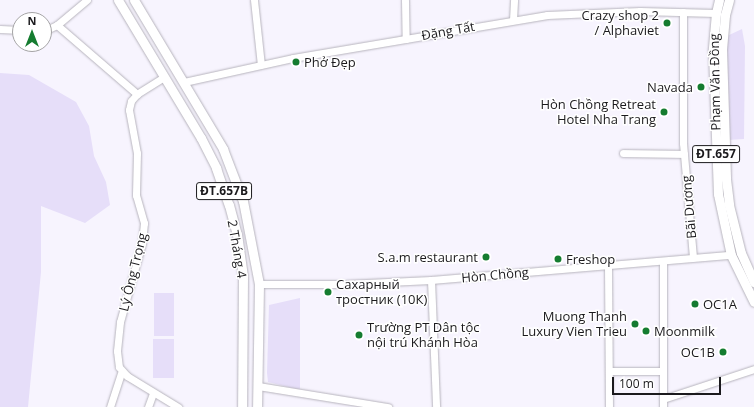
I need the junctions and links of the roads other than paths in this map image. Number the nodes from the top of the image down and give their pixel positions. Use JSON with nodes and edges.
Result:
{"nodes":[{"id":1,"x":87,"y":0,"type":"edge"},
{"id":2,"x":118,"y":0,"type":"edge"},
{"id":3,"x":134,"y":0,"type":"edge"},
{"id":4,"x":254,"y":0,"type":"edge"},
{"id":5,"x":405,"y":0,"type":"edge"},
{"id":6,"x":514,"y":0,"type":"edge"},
{"id":7,"x":719,"y":0,"type":"edge"},
{"id":8,"x":729,"y":0,"type":"edge"},
{"id":9,"x":683,"y":12,"type":"junction"},
{"id":10,"x":720,"y":14,"type":"junction"},
{"id":11,"x":513,"y":20,"type":"junction"},
{"id":12,"x":57,"y":25,"type":"junction"},
{"id":13,"x":52,"y":27,"type":"edge"},
{"id":14,"x":0,"y":29,"type":"edge"},
{"id":15,"x":12,"y":30,"type":"edge"},
{"id":16,"x":406,"y":39,"type":"junction"},
{"id":17,"x":261,"y":65,"type":"junction"},
{"id":18,"x":164,"y":77,"type":"junction"},
{"id":19,"x":184,"y":82,"type":"junction"},
{"id":20,"x":173,"y":89,"type":"junction"},
{"id":21,"x":137,"y":94,"type":"junction"},
{"id":22,"x":623,"y":154,"type":"dead end"},
{"id":23,"x":684,"y":154,"type":"junction"},
{"id":24,"x":741,"y":252,"type":"junction"},
{"id":25,"x":732,"y":255,"type":"junction"},
{"id":26,"x":693,"y":258,"type":"junction"},
{"id":27,"x":663,"y":261,"type":"junction"},
{"id":28,"x":608,"y":265,"type":"junction"},
{"id":29,"x":243,"y":276,"type":"junction"},
{"id":30,"x":431,"y":280,"type":"junction"},
{"id":31,"x":754,"y":282,"type":"edge"},
{"id":32,"x":259,"y":284,"type":"junction"},
{"id":33,"x":754,"y":302,"type":"edge"},
{"id":34,"x":754,"y":369,"type":"edge"},
{"id":35,"x":663,"y":370,"type":"junction"},
{"id":36,"x":609,"y":371,"type":"junction"},
{"id":37,"x":122,"y":372,"type":"junction"},
{"id":38,"x":258,"y":386,"type":"junction"},
{"id":39,"x":153,"y":393,"type":"junction"},
{"id":40,"x":663,"y":399,"type":"junction"},
{"id":41,"x":110,"y":407,"type":"edge"},
{"id":42,"x":148,"y":407,"type":"edge"},
{"id":43,"x":178,"y":407,"type":"edge"},
{"id":44,"x":242,"y":407,"type":"edge"},
{"id":45,"x":257,"y":407,"type":"edge"},
{"id":46,"x":388,"y":407,"type":"edge"},
{"id":47,"x":436,"y":407,"type":"edge"},
{"id":48,"x":609,"y":407,"type":"edge"},
{"id":49,"x":663,"y":407,"type":"edge"}],
"edges":[{"from":1,"to":12,"type":"street"},
{"from":2,"to":18,"type":"main road","name":"2 Tháng 4","number":"ĐT.657B"},
{"from":3,"to":19,"type":"main road","name":"2 Tháng 4","number":"ĐT.657B"},
{"from":4,"to":17,"type":"street"},
{"from":5,"to":16,"type":"street"},
{"from":6,"to":11,"type":"street"},
{"from":7,"to":10,"type":"main road","name":"Phạm Văn Đồng","number":"ĐT.657"},
{"from":8,"to":10,"type":"main road","name":"Phạm Văn Đồng","number":"ĐT.657"},
{"from":9,"to":10,"type":"street","name":"Đặng Tất"},
{"from":9,"to":11,"type":"street","name":"Đặng Tất"},
{"from":9,"to":23,"type":"street","name":"Bãi Dương"},
{"from":10,"to":24,"type":"main road","name":"Phạm Văn Đồng","number":"ĐT.657"},
{"from":10,"to":25,"type":"main road","name":"Phạm Văn Đồng","number":"ĐT.657"},
{"from":11,"to":16,"type":"street","name":"Đặng Tất"},
{"from":12,"to":13,"type":"street"},
{"from":12,"to":21,"type":"street"},
{"from":14,"to":15,"type":"street"},
{"from":16,"to":17,"type":"street","name":"Đặng Tất"},
{"from":17,"to":19,"type":"street","name":"Đặng Tất"},
{"from":18,"to":20,"type":"main road","name":"2 Tháng 4","number":"ĐT.657B"},
{"from":18,"to":21,"type":"street"},
{"from":19,"to":20,"type":"main road"},
{"from":19,"to":32,"type":"main road","name":"2 Tháng 4","number":"ĐT.657B"},
{"from":20,"to":29,"type":"main road","name":"2 Tháng 4","number":"ĐT.657B"},
{"from":21,"to":37,"type":"street","name":"Lý Ông Trọng"},
{"from":22,"to":23,"type":"street"},
{"from":23,"to":26,"type":"street","name":"Bãi Dương"},
{"from":24,"to":25,"type":"main road"},
{"from":24,"to":31,"type":"main road","name":"Phạm Văn Đồng","number":"ĐT.657"},
{"from":25,"to":26,"type":"street","name":"Hòn Chồng"},
{"from":25,"to":33,"type":"main road","name":"Phạm Văn Đồng","number":"ĐT.657"},
{"from":26,"to":27,"type":"street","name":"Hòn Chồng"},
{"from":27,"to":28,"type":"street","name":"Hòn Chồng"},
{"from":27,"to":35,"type":"street"},
{"from":28,"to":30,"type":"street","name":"Hòn Chồng"},
{"from":28,"to":36,"type":"street"},
{"from":29,"to":32,"type":"main road"},
{"from":29,"to":44,"type":"main road","name":"2 Tháng 4","number":"ĐT.657B"},
{"from":30,"to":32,"type":"street","name":"Hòn Chồng"},
{"from":30,"to":47,"type":"street"},
{"from":32,"to":38,"type":"main road","name":"2 Tháng 4","number":"ĐT.657B"},
{"from":34,"to":40,"type":"street"},
{"from":35,"to":36,"type":"street"},
{"from":35,"to":40,"type":"street"},
{"from":36,"to":48,"type":"street"},
{"from":37,"to":39,"type":"street"},
{"from":37,"to":41,"type":"street"},
{"from":38,"to":45,"type":"main road","name":"2 Tháng 4","number":"ĐT.657B"},
{"from":38,"to":46,"type":"street"},
{"from":39,"to":42,"type":"street"},
{"from":39,"to":43,"type":"street"},
{"from":40,"to":49,"type":"street"}]}
